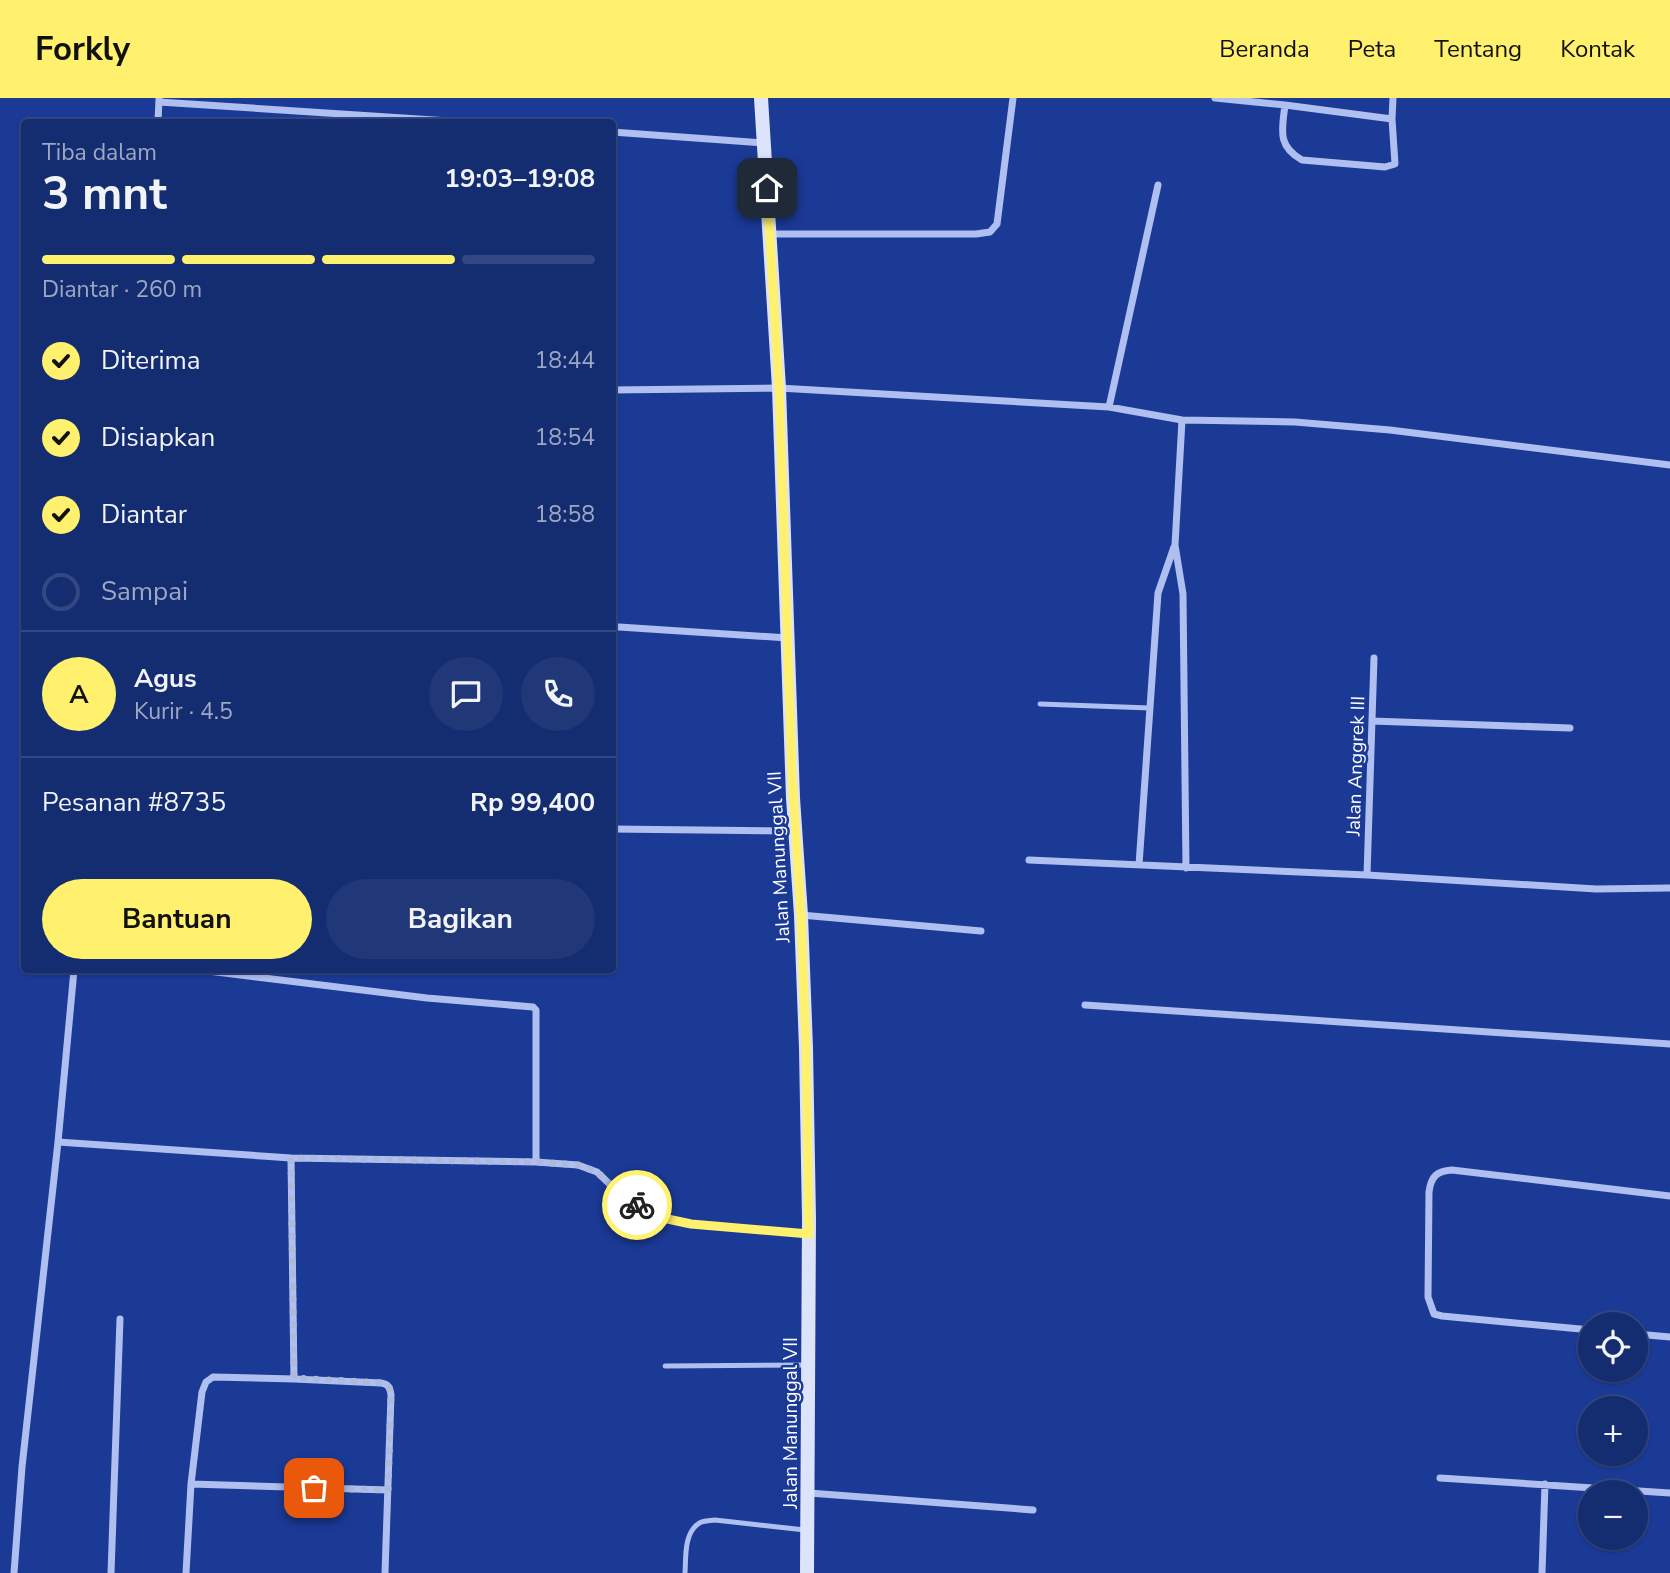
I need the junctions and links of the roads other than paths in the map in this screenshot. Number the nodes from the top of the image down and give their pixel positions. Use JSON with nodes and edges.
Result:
{"nodes":[{"id":1,"x":761,"y":98,"type":"edge"},
{"id":2,"x":1013,"y":98,"type":"edge"},
{"id":3,"x":1215,"y":98,"type":"edge"},
{"id":4,"x":1393,"y":98,"type":"edge"},
{"id":5,"x":159,"y":100,"type":"edge"},
{"id":6,"x":1284,"y":104,"type":"junction"},
{"id":7,"x":158,"y":119,"type":"edge"},
{"id":8,"x":422,"y":119,"type":"edge"},
{"id":9,"x":1392,"y":119,"type":"junction"},
{"id":10,"x":616,"y":132,"type":"edge"},
{"id":11,"x":764,"y":143,"type":"junction"},
{"id":12,"x":1158,"y":185,"type":"dead end"},
{"id":13,"x":770,"y":234,"type":"junction"},
{"id":14,"x":779,"y":388,"type":"junction"},
{"id":15,"x":616,"y":390,"type":"edge"},
{"id":16,"x":1109,"y":407,"type":"junction"},
{"id":17,"x":1182,"y":420,"type":"junction"},
{"id":18,"x":1670,"y":465,"type":"edge"},
{"id":19,"x":1175,"y":545,"type":"junction"},
{"id":20,"x":619,"y":627,"type":"dead end"},
{"id":21,"x":789,"y":638,"type":"junction"},
{"id":22,"x":1374,"y":658,"type":"dead end"},
{"id":23,"x":1040,"y":704,"type":"dead end"},
{"id":24,"x":1150,"y":708,"type":"junction"},
{"id":25,"x":1372,"y":721,"type":"junction"},
{"id":26,"x":1570,"y":728,"type":"dead end"},
{"id":27,"x":616,"y":830,"type":"edge"},
{"id":28,"x":796,"y":831,"type":"junction"},
{"id":29,"x":1029,"y":860,"type":"dead end"},
{"id":30,"x":1139,"y":865,"type":"junction"},
{"id":31,"x":1186,"y":867,"type":"junction"},
{"id":32,"x":1367,"y":875,"type":"junction"},
{"id":33,"x":1670,"y":888,"type":"edge"},
{"id":34,"x":801,"y":915,"type":"junction"},
{"id":35,"x":981,"y":931,"type":"dead end"},
{"id":36,"x":74,"y":973,"type":"edge"},
{"id":37,"x":224,"y":973,"type":"edge"},
{"id":38,"x":1085,"y":1005,"type":"dead end"},
{"id":39,"x":1670,"y":1044,"type":"edge"},
{"id":40,"x":58,"y":1142,"type":"junction"},
{"id":41,"x":291,"y":1158,"type":"junction"},
{"id":42,"x":536,"y":1162,"type":"junction"},
{"id":43,"x":1670,"y":1196,"type":"edge"},
{"id":44,"x":809,"y":1234,"type":"junction"},
{"id":45,"x":120,"y":1319,"type":"dead end"},
{"id":46,"x":1578,"y":1329,"type":"edge"},
{"id":47,"x":1648,"y":1335,"type":"edge"},
{"id":48,"x":1670,"y":1337,"type":"edge"},
{"id":49,"x":809,"y":1365,"type":"junction"},
{"id":50,"x":665,"y":1366,"type":"dead end"},
{"id":51,"x":294,"y":1378,"type":"junction"},
{"id":52,"x":1440,"y":1478,"type":"dead end"},
{"id":53,"x":191,"y":1484,"type":"junction"},
{"id":54,"x":1545,"y":1484,"type":"junction"},
{"id":55,"x":388,"y":1490,"type":"junction"},
{"id":56,"x":809,"y":1493,"type":"junction"},
{"id":57,"x":1670,"y":1493,"type":"edge"},
{"id":58,"x":1033,"y":1510,"type":"dead end"},
{"id":59,"x":808,"y":1530,"type":"junction"},
{"id":60,"x":14,"y":1573,"type":"edge"},
{"id":61,"x":111,"y":1573,"type":"edge"},
{"id":62,"x":186,"y":1573,"type":"edge"},
{"id":63,"x":385,"y":1573,"type":"edge"},
{"id":64,"x":685,"y":1573,"type":"edge"},
{"id":65,"x":807,"y":1573,"type":"edge"},
{"id":66,"x":1542,"y":1573,"type":"edge"}],
"edges":[{"from":1,"to":11,"type":"street","name":"Jalan Manunggal VII"},
{"from":2,"to":13,"type":"street"},
{"from":3,"to":6,"type":"street"},
{"from":4,"to":9,"type":"street"},
{"from":5,"to":7,"type":"street"},
{"from":5,"to":8,"type":"street"},
{"from":6,"to":9,"type":"street"},
{"from":6,"to":9,"type":"street"},
{"from":10,"to":11,"type":"street"},
{"from":11,"to":13,"type":"street","name":"Jalan Manunggal VII"},
{"from":12,"to":16,"type":"street"},
{"from":13,"to":14,"type":"street","name":"Jalan Manunggal VII"},
{"from":14,"to":15,"type":"street"},
{"from":14,"to":16,"type":"street"},
{"from":14,"to":21,"type":"street","name":"Jalan Manunggal VII"},
{"from":16,"to":17,"type":"street"},
{"from":17,"to":18,"type":"street"},
{"from":17,"to":19,"type":"street"},
{"from":19,"to":24,"type":"street"},
{"from":19,"to":31,"type":"street"},
{"from":20,"to":21,"type":"street"},
{"from":21,"to":28,"type":"street","name":"Jalan Manunggal VII"},
{"from":22,"to":25,"type":"street","name":"Jalan Anggrek III"},
{"from":23,"to":24,"type":"lane"},
{"from":24,"to":30,"type":"street"},
{"from":25,"to":26,"type":"street"},
{"from":25,"to":32,"type":"street","name":"Jalan Anggrek III"},
{"from":27,"to":28,"type":"street"},
{"from":28,"to":34,"type":"street","name":"Jalan Manunggal VII"},
{"from":29,"to":30,"type":"street"},
{"from":30,"to":31,"type":"street"},
{"from":31,"to":32,"type":"street"},
{"from":32,"to":33,"type":"street"},
{"from":34,"to":35,"type":"street"},
{"from":34,"to":44,"type":"street","name":"Jalan Manunggal VII"},
{"from":36,"to":40,"type":"street"},
{"from":37,"to":42,"type":"street"},
{"from":38,"to":39,"type":"street"},
{"from":40,"to":41,"type":"street"},
{"from":40,"to":60,"type":"street"},
{"from":41,"to":42,"type":"street"},
{"from":41,"to":51,"type":"street"},
{"from":42,"to":44,"type":"street"},
{"from":43,"to":46,"type":"street"},
{"from":44,"to":49,"type":"street","name":"Jalan Manunggal VII"},
{"from":45,"to":61,"type":"street"},
{"from":47,"to":48,"type":"street"},
{"from":49,"to":50,"type":"lane"},
{"from":49,"to":56,"type":"street","name":"Jalan Manunggal VII"},
{"from":51,"to":53,"type":"street"},
{"from":51,"to":55,"type":"street"},
{"from":52,"to":54,"type":"street"},
{"from":53,"to":55,"type":"street"},
{"from":53,"to":62,"type":"street"},
{"from":54,"to":57,"type":"street"},
{"from":54,"to":66,"type":"street"},
{"from":55,"to":63,"type":"street"},
{"from":56,"to":58,"type":"street"},
{"from":56,"to":59,"type":"street","name":"Jalan Manunggal VII"},
{"from":59,"to":64,"type":"lane"},
{"from":59,"to":65,"type":"street","name":"Jalan Manunggal VII"}]}
